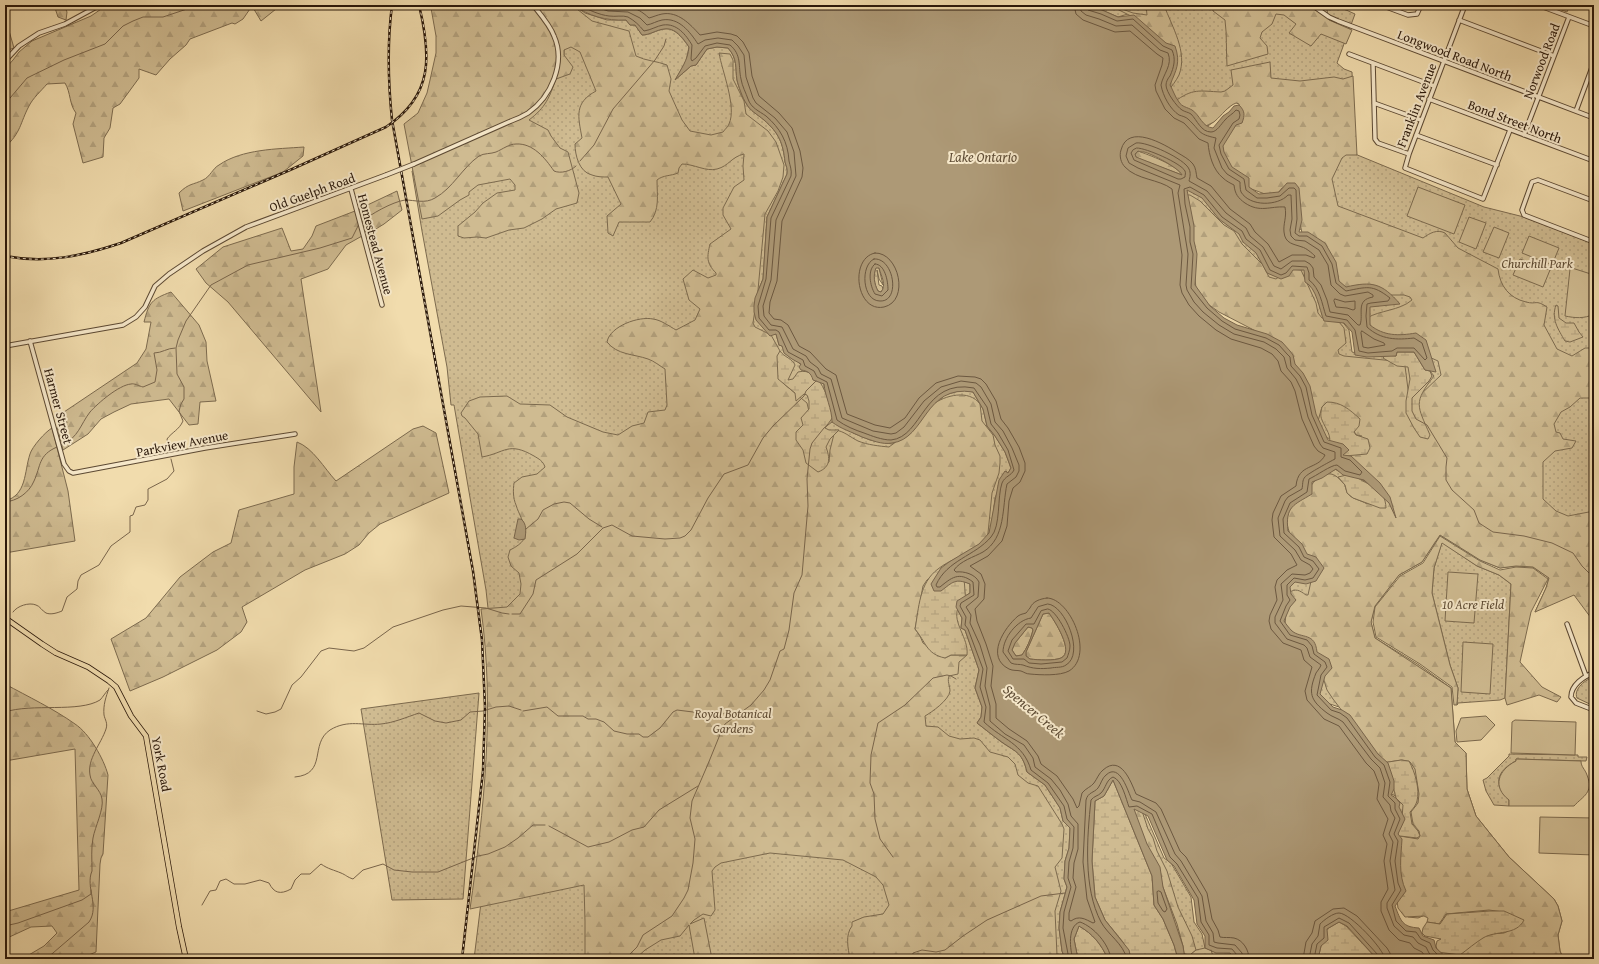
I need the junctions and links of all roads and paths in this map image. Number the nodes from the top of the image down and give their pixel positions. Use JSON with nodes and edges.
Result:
{"nodes":[{"id":1,"x":100,"y":5,"type":"edge"},
{"id":2,"x":533,"y":5,"type":"edge"},
{"id":3,"x":1312,"y":5,"type":"edge"},
{"id":4,"x":1381,"y":5,"type":"edge"},
{"id":5,"x":1421,"y":5,"type":"edge"},
{"id":6,"x":1465,"y":5,"type":"edge"},
{"id":7,"x":1538,"y":5,"type":"edge"},
{"id":8,"x":1568,"y":16,"type":"junction"},
{"id":9,"x":1459,"y":20,"type":"junction"},
{"id":10,"x":1594,"y":26,"type":"edge"},
{"id":11,"x":1349,"y":54,"type":"dead end"},
{"id":12,"x":1554,"y":56,"type":"junction"},
{"id":13,"x":5,"y":61,"type":"edge"},
{"id":14,"x":1444,"y":61,"type":"junction"},
{"id":15,"x":1594,"y":62,"type":"edge"},
{"id":16,"x":1373,"y":63,"type":"junction"},
{"id":17,"x":1434,"y":86,"type":"junction"},
{"id":18,"x":1538,"y":97,"type":"junction"},
{"id":19,"x":1429,"y":99,"type":"junction"},
{"id":20,"x":1374,"y":102,"type":"junction"},
{"id":21,"x":1576,"y":111,"type":"junction"},
{"id":22,"x":1594,"y":118,"type":"edge"},
{"id":23,"x":1421,"y":120,"type":"junction"},
{"id":24,"x":1510,"y":130,"type":"junction"},
{"id":25,"x":1416,"y":135,"type":"junction"},
{"id":26,"x":1524,"y":135,"type":"junction"},
{"id":27,"x":1409,"y":154,"type":"junction"},
{"id":28,"x":1594,"y":161,"type":"edge"},
{"id":29,"x":1497,"y":165,"type":"junction"},
{"id":30,"x":351,"y":189,"type":"junction"},
{"id":31,"x":1594,"y":201,"type":"edge"},
{"id":32,"x":1594,"y":242,"type":"edge"},
{"id":33,"x":382,"y":305,"type":"dead end"},
{"id":34,"x":30,"y":341,"type":"junction"},
{"id":35,"x":5,"y":346,"type":"edge"},
{"id":36,"x":295,"y":434,"type":"dead end"},
{"id":37,"x":73,"y":473,"type":"joint"},
{"id":38,"x":5,"y":618,"type":"edge"},
{"id":39,"x":1567,"y":624,"type":"dead end"},
{"id":40,"x":1594,"y":673,"type":"edge"},
{"id":41,"x":1586,"y":676,"type":"junction"},
{"id":42,"x":1594,"y":710,"type":"edge"},
{"id":43,"x":186,"y":959,"type":"edge"}],
"edges":[{"from":1,"to":13,"type":"street"},
{"from":2,"to":30,"type":"street","name":"Old Guelph Road","bridge":true},
{"from":3,"to":14,"type":"street","name":"Longwood Road North"},
{"from":4,"to":5,"type":"street"},
{"from":6,"to":9,"type":"street","name":"Franklin Avenue"},
{"from":7,"to":8,"type":"street"},
{"from":8,"to":10,"type":"street"},
{"from":8,"to":12,"type":"street","name":"Norwood Road"},
{"from":9,"to":12,"type":"street"},
{"from":9,"to":14,"type":"street","name":"Franklin Avenue"},
{"from":11,"to":16,"type":"street"},
{"from":12,"to":18,"type":"street","name":"Norwood Road"},
{"from":14,"to":17,"type":"street","name":"Franklin Avenue"},
{"from":14,"to":18,"type":"street","name":"Longwood Road North"},
{"from":15,"to":21,"type":"street"},
{"from":16,"to":17,"type":"street"},
{"from":16,"to":20,"type":"street"},
{"from":17,"to":19,"type":"street","name":"Franklin Avenue"},
{"from":18,"to":21,"type":"street","name":"Longwood Road North"},
{"from":18,"to":26,"type":"street","name":"Norwood Road"},
{"from":19,"to":23,"type":"street","name":"Franklin Avenue"},
{"from":19,"to":24,"type":"street","name":"Bond Street North"},
{"from":20,"to":23,"type":"street"},
{"from":20,"to":27,"type":"street"},
{"from":21,"to":22,"type":"street","name":"Longwood Road North"},
{"from":23,"to":25,"type":"street","name":"Franklin Avenue"},
{"from":24,"to":26,"type":"street","name":"Bond Street North"},
{"from":24,"to":29,"type":"street"},
{"from":25,"to":27,"type":"street","name":"Franklin Avenue"},
{"from":25,"to":29,"type":"street"},
{"from":26,"to":28,"type":"street","name":"Bond Street North"},
{"from":27,"to":29,"type":"street","name":"Franklin Avenue"},
{"from":30,"to":33,"type":"street","name":"Homestead Avenue"},
{"from":30,"to":34,"type":"street","name":"Old Guelph Road"},
{"from":31,"to":32,"type":"street"},
{"from":34,"to":35,"type":"street","name":"Old Guelph Road"},
{"from":34,"to":37,"type":"street","name":"Harmer Street"},
{"from":36,"to":37,"type":"street","name":"Parkview Avenue"},
{"from":38,"to":43,"type":"main road","name":"York Road"},
{"from":39,"to":41,"type":"street"},
{"from":40,"to":41,"type":"street"},
{"from":41,"to":42,"type":"street"}]}
